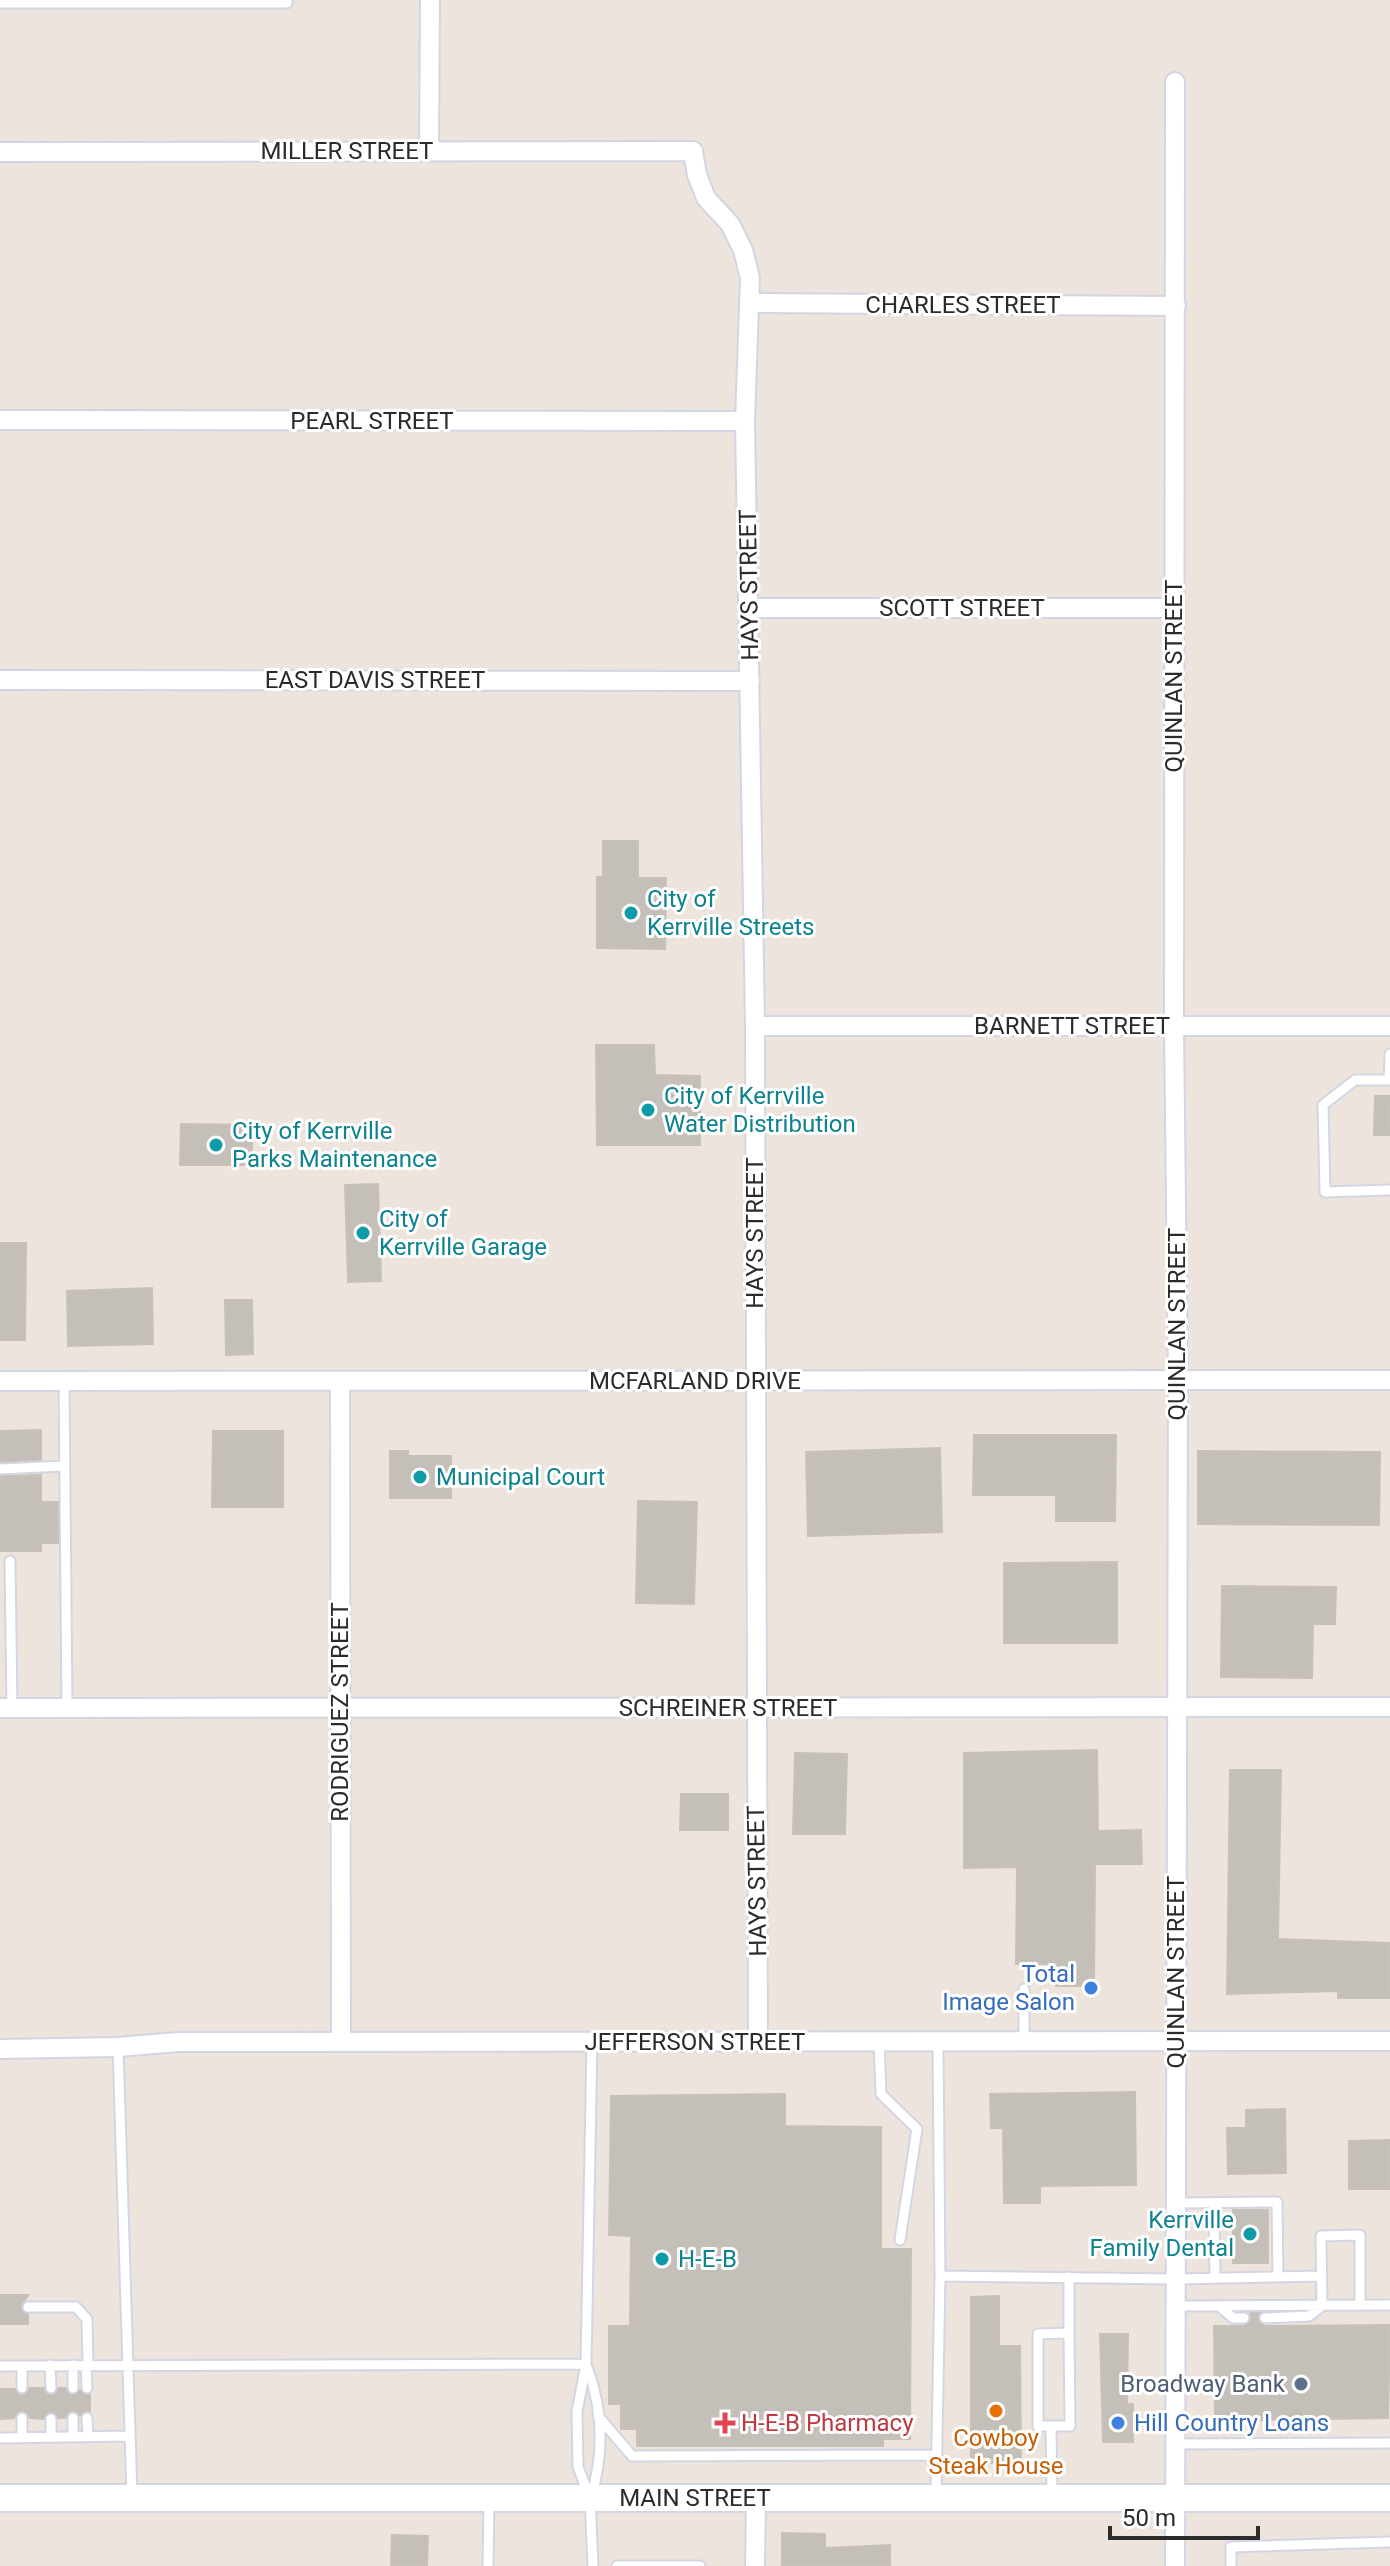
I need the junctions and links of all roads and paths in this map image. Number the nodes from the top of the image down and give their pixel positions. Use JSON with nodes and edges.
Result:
{"nodes":[{"id":1,"x":287,"y":0,"type":"edge"},
{"id":2,"x":430,"y":0,"type":"edge"},
{"id":3,"x":0,"y":3,"type":"edge"},
{"id":4,"x":1175,"y":82,"type":"dead end"},
{"id":5,"x":429,"y":151,"type":"junction"},
{"id":6,"x":693,"y":151,"type":"joint"},
{"id":7,"x":0,"y":152,"type":"edge"},
{"id":8,"x":749,"y":303,"type":"junction"},
{"id":9,"x":1176,"y":306,"type":"junction"},
{"id":10,"x":0,"y":420,"type":"edge"},
{"id":11,"x":745,"y":421,"type":"junction"},
{"id":12,"x":751,"y":608,"type":"junction"},
{"id":13,"x":1174,"y":608,"type":"junction"},
{"id":14,"x":0,"y":680,"type":"edge"},
{"id":15,"x":750,"y":681,"type":"junction"},
{"id":16,"x":755,"y":1026,"type":"junction"},
{"id":17,"x":1390,"y":1026,"type":"edge"},
{"id":18,"x":1174,"y":1027,"type":"junction"},
{"id":19,"x":1390,"y":1054,"type":"edge"},
{"id":20,"x":1389,"y":1080,"type":"edge"},
{"id":21,"x":1390,"y":1190,"type":"edge"},
{"id":22,"x":1178,"y":1380,"type":"junction"},
{"id":23,"x":1390,"y":1380,"type":"edge"},
{"id":24,"x":0,"y":1381,"type":"edge"},
{"id":25,"x":64,"y":1381,"type":"junction"},
{"id":26,"x":340,"y":1381,"type":"junction"},
{"id":27,"x":755,"y":1381,"type":"junction"},
{"id":28,"x":64,"y":1466,"type":"junction"},
{"id":29,"x":0,"y":1469,"type":"edge"},
{"id":30,"x":10,"y":1561,"type":"dead end"},
{"id":31,"x":1390,"y":1707,"type":"edge"},
{"id":32,"x":6,"y":1708,"type":"edge"},
{"id":33,"x":67,"y":1708,"type":"junction"},
{"id":34,"x":340,"y":1708,"type":"junction"},
{"id":35,"x":755,"y":1708,"type":"junction"},
{"id":36,"x":1177,"y":1709,"type":"junction"},
{"id":37,"x":1024,"y":1989,"type":"dead end"},
{"id":38,"x":592,"y":2041,"type":"junction"},
{"id":39,"x":879,"y":2041,"type":"junction"},
{"id":40,"x":1024,"y":2041,"type":"junction"},
{"id":41,"x":1176,"y":2041,"type":"junction"},
{"id":42,"x":1390,"y":2041,"type":"edge"},
{"id":43,"x":341,"y":2042,"type":"junction"},
{"id":44,"x":758,"y":2042,"type":"junction"},
{"id":45,"x":938,"y":2042,"type":"junction"},
{"id":46,"x":118,"y":2047,"type":"junction"},
{"id":47,"x":0,"y":2049,"type":"edge"},
{"id":48,"x":1178,"y":2203,"type":"junction"},
{"id":49,"x":1214,"y":2203,"type":"junction"},
{"id":50,"x":900,"y":2240,"type":"dead end"},
{"id":51,"x":940,"y":2276,"type":"junction"},
{"id":52,"x":1322,"y":2276,"type":"junction"},
{"id":53,"x":1069,"y":2277,"type":"junction"},
{"id":54,"x":1278,"y":2277,"type":"junction"},
{"id":55,"x":1215,"y":2278,"type":"junction"},
{"id":56,"x":1177,"y":2279,"type":"junction"},
{"id":57,"x":1360,"y":2305,"type":"junction"},
{"id":58,"x":1390,"y":2305,"type":"edge"},
{"id":59,"x":1176,"y":2306,"type":"junction"},
{"id":60,"x":1219,"y":2306,"type":"junction"},
{"id":61,"x":1322,"y":2306,"type":"junction"},
{"id":62,"x":28,"y":2307,"type":"dead end"},
{"id":63,"x":1244,"y":2318,"type":"dead end"},
{"id":64,"x":1265,"y":2318,"type":"dead end"},
{"id":65,"x":1069,"y":2333,"type":"junction"},
{"id":66,"x":586,"y":2364,"type":"junction"},
{"id":67,"x":50,"y":2365,"type":"junction"},
{"id":68,"x":73,"y":2365,"type":"junction"},
{"id":69,"x":87,"y":2365,"type":"junction"},
{"id":70,"x":128,"y":2365,"type":"junction"},
{"id":71,"x":0,"y":2366,"type":"edge"},
{"id":72,"x":22,"y":2366,"type":"junction"},
{"id":73,"x":22,"y":2388,"type":"dead end"},
{"id":74,"x":51,"y":2388,"type":"dead end"},
{"id":75,"x":73,"y":2388,"type":"dead end"},
{"id":76,"x":87,"y":2388,"type":"dead end"},
{"id":77,"x":598,"y":2416,"type":"junction"},
{"id":78,"x":22,"y":2418,"type":"dead end"},
{"id":79,"x":73,"y":2418,"type":"dead end"},
{"id":80,"x":87,"y":2418,"type":"dead end"},
{"id":81,"x":51,"y":2419,"type":"dead end"},
{"id":82,"x":1051,"y":2426,"type":"junction"},
{"id":83,"x":130,"y":2436,"type":"junction"},
{"id":84,"x":51,"y":2437,"type":"junction"},
{"id":85,"x":73,"y":2437,"type":"junction"},
{"id":86,"x":88,"y":2437,"type":"junction"},
{"id":87,"x":0,"y":2438,"type":"edge"},
{"id":88,"x":22,"y":2438,"type":"junction"},
{"id":89,"x":1390,"y":2443,"type":"edge"},
{"id":90,"x":1175,"y":2444,"type":"junction"},
{"id":91,"x":937,"y":2455,"type":"junction"},
{"id":92,"x":0,"y":2498,"type":"edge"},
{"id":93,"x":132,"y":2498,"type":"junction"},
{"id":94,"x":489,"y":2498,"type":"junction"},
{"id":95,"x":590,"y":2498,"type":"junction"},
{"id":96,"x":756,"y":2498,"type":"junction"},
{"id":97,"x":936,"y":2498,"type":"junction"},
{"id":98,"x":1052,"y":2498,"type":"junction"},
{"id":99,"x":1174,"y":2498,"type":"junction"},
{"id":100,"x":1390,"y":2498,"type":"edge"},
{"id":101,"x":1390,"y":2542,"type":"edge"},
{"id":102,"x":488,"y":2566,"type":"edge"},
{"id":103,"x":593,"y":2566,"type":"edge"},
{"id":104,"x":617,"y":2566,"type":"edge"},
{"id":105,"x":700,"y":2566,"type":"edge"},
{"id":106,"x":755,"y":2566,"type":"edge"},
{"id":107,"x":1175,"y":2566,"type":"edge"},
{"id":108,"x":1231,"y":2566,"type":"edge"}],
"edges":[{"from":1,"to":3,"type":"lane"},
{"from":2,"to":5,"type":"street"},
{"from":4,"to":9,"type":"street","name":"QUINLAN STREET"},
{"from":5,"to":6,"type":"street","name":"MILLER STREET"},
{"from":5,"to":7,"type":"street","name":"MILLER STREET"},
{"from":6,"to":8,"type":"street","name":"HAYS STREET"},
{"from":8,"to":9,"type":"street","name":"CHARLES STREET"},
{"from":8,"to":11,"type":"street","name":"HAYS STREET"},
{"from":9,"to":13,"type":"street","name":"QUINLAN STREET"},
{"from":10,"to":11,"type":"street","name":"PEARL STREET"},
{"from":11,"to":12,"type":"street","name":"HAYS STREET"},
{"from":12,"to":13,"type":"street","name":"SCOTT STREET"},
{"from":12,"to":15,"type":"street","name":"HAYS STREET"},
{"from":13,"to":18,"type":"street","name":"QUINLAN STREET"},
{"from":14,"to":15,"type":"street","name":"EAST DAVIS STREET"},
{"from":15,"to":16,"type":"street","name":"HAYS STREET"},
{"from":16,"to":18,"type":"street","name":"BARNETT STREET"},
{"from":16,"to":27,"type":"street","name":"HAYS STREET"},
{"from":17,"to":18,"type":"street","name":"BARNETT STREET"},
{"from":18,"to":22,"type":"street","name":"QUINLAN STREET"},
{"from":19,"to":20,"type":"lane"},
{"from":20,"to":21,"type":"lane"},
{"from":22,"to":23,"type":"street","name":"MCFARLAND DRIVE"},
{"from":22,"to":27,"type":"street","name":"MCFARLAND DRIVE"},
{"from":22,"to":36,"type":"street","name":"QUINLAN STREET"},
{"from":24,"to":25,"type":"street","name":"MCFARLAND DRIVE"},
{"from":25,"to":26,"type":"street","name":"MCFARLAND DRIVE"},
{"from":25,"to":28,"type":"lane"},
{"from":26,"to":27,"type":"street","name":"MCFARLAND DRIVE"},
{"from":26,"to":34,"type":"street","name":"RODRIGUEZ STREET"},
{"from":27,"to":35,"type":"street","name":"HAYS STREET"},
{"from":28,"to":29,"type":"lane"},
{"from":28,"to":33,"type":"lane"},
{"from":30,"to":32,"type":"lane"},
{"from":31,"to":36,"type":"street","name":"SCHREINER STREET"},
{"from":32,"to":33,"type":"street","name":"SCHREINER STREET"},
{"from":33,"to":34,"type":"street","name":"SCHREINER STREET"},
{"from":34,"to":35,"type":"street","name":"SCHREINER STREET"},
{"from":34,"to":43,"type":"street","name":"RODRIGUEZ STREET"},
{"from":35,"to":36,"type":"street","name":"SCHREINER STREET"},
{"from":35,"to":44,"type":"street","name":"HAYS STREET"},
{"from":36,"to":41,"type":"street","name":"QUINLAN STREET"},
{"from":37,"to":40,"type":"lane"},
{"from":38,"to":43,"type":"street","name":"JEFFERSON STREET"},
{"from":38,"to":44,"type":"street","name":"JEFFERSON STREET"},
{"from":38,"to":66,"type":"lane"},
{"from":39,"to":44,"type":"street","name":"JEFFERSON STREET"},
{"from":39,"to":45,"type":"street","name":"JEFFERSON STREET"},
{"from":39,"to":50,"type":"lane"},
{"from":40,"to":41,"type":"street","name":"JEFFERSON STREET"},
{"from":40,"to":45,"type":"street","name":"JEFFERSON STREET"},
{"from":41,"to":42,"type":"street","name":"JEFFERSON STREET"},
{"from":41,"to":48,"type":"street","name":"QUINLAN STREET"},
{"from":43,"to":46,"type":"street","name":"JEFFERSON STREET"},
{"from":45,"to":51,"type":"lane"},
{"from":46,"to":47,"type":"street","name":"JEFFERSON STREET"},
{"from":46,"to":70,"type":"lane"},
{"from":48,"to":49,"type":"lane"},
{"from":48,"to":56,"type":"street","name":"QUINLAN STREET"},
{"from":49,"to":54,"type":"lane"},
{"from":49,"to":55,"type":"lane"},
{"from":51,"to":53,"type":"lane"},
{"from":51,"to":91,"type":"lane"},
{"from":52,"to":54,"type":"lane"},
{"from":52,"to":57,"type":"lane"},
{"from":52,"to":61,"type":"lane"},
{"from":53,"to":56,"type":"lane"},
{"from":53,"to":65,"type":"lane"},
{"from":54,"to":55,"type":"lane"},
{"from":55,"to":56,"type":"lane"},
{"from":56,"to":59,"type":"street","name":"QUINLAN STREET"},
{"from":57,"to":58,"type":"lane"},
{"from":57,"to":61,"type":"lane"},
{"from":59,"to":60,"type":"lane"},
{"from":59,"to":90,"type":"street","name":"QUINLAN STREET"},
{"from":60,"to":61,"type":"lane"},
{"from":60,"to":63,"type":"lane"},
{"from":61,"to":64,"type":"lane"},
{"from":62,"to":69,"type":"lane"},
{"from":65,"to":82,"type":"lane"},
{"from":65,"to":82,"type":"lane"},
{"from":66,"to":70,"type":"lane"},
{"from":66,"to":77,"type":"lane"},
{"from":66,"to":95,"type":"lane"},
{"from":67,"to":68,"type":"lane"},
{"from":67,"to":72,"type":"lane"},
{"from":67,"to":74,"type":"lane"},
{"from":68,"to":69,"type":"lane"},
{"from":68,"to":75,"type":"lane"},
{"from":69,"to":70,"type":"lane"},
{"from":69,"to":76,"type":"lane"},
{"from":70,"to":83,"type":"lane"},
{"from":71,"to":72,"type":"lane"},
{"from":72,"to":73,"type":"lane"},
{"from":77,"to":91,"type":"lane"},
{"from":77,"to":95,"type":"lane"},
{"from":78,"to":88,"type":"lane"},
{"from":79,"to":85,"type":"lane"},
{"from":80,"to":86,"type":"lane"},
{"from":81,"to":84,"type":"lane"},
{"from":82,"to":98,"type":"lane"},
{"from":83,"to":86,"type":"lane"},
{"from":83,"to":93,"type":"lane"},
{"from":84,"to":85,"type":"lane"},
{"from":84,"to":88,"type":"lane"},
{"from":85,"to":86,"type":"lane"},
{"from":87,"to":88,"type":"lane"},
{"from":89,"to":90,"type":"lane"},
{"from":90,"to":99,"type":"street","name":"QUINLAN STREET"},
{"from":91,"to":97,"type":"lane"},
{"from":92,"to":93,"type":"main road","name":"MAIN STREET"},
{"from":93,"to":94,"type":"main road","name":"MAIN STREET"},
{"from":94,"to":95,"type":"main road","name":"MAIN STREET"},
{"from":94,"to":102,"type":"lane"},
{"from":95,"to":96,"type":"main road","name":"MAIN STREET"},
{"from":95,"to":103,"type":"lane"},
{"from":96,"to":97,"type":"main road","name":"MAIN STREET"},
{"from":96,"to":106,"type":"street"},
{"from":97,"to":98,"type":"main road","name":"MAIN STREET"},
{"from":98,"to":99,"type":"main road","name":"MAIN STREET"},
{"from":99,"to":100,"type":"main road","name":"MAIN STREET"},
{"from":99,"to":107,"type":"street","name":"QUINLAN STREET"},
{"from":101,"to":108,"type":"lane"},
{"from":104,"to":105,"type":"lane"}]}
